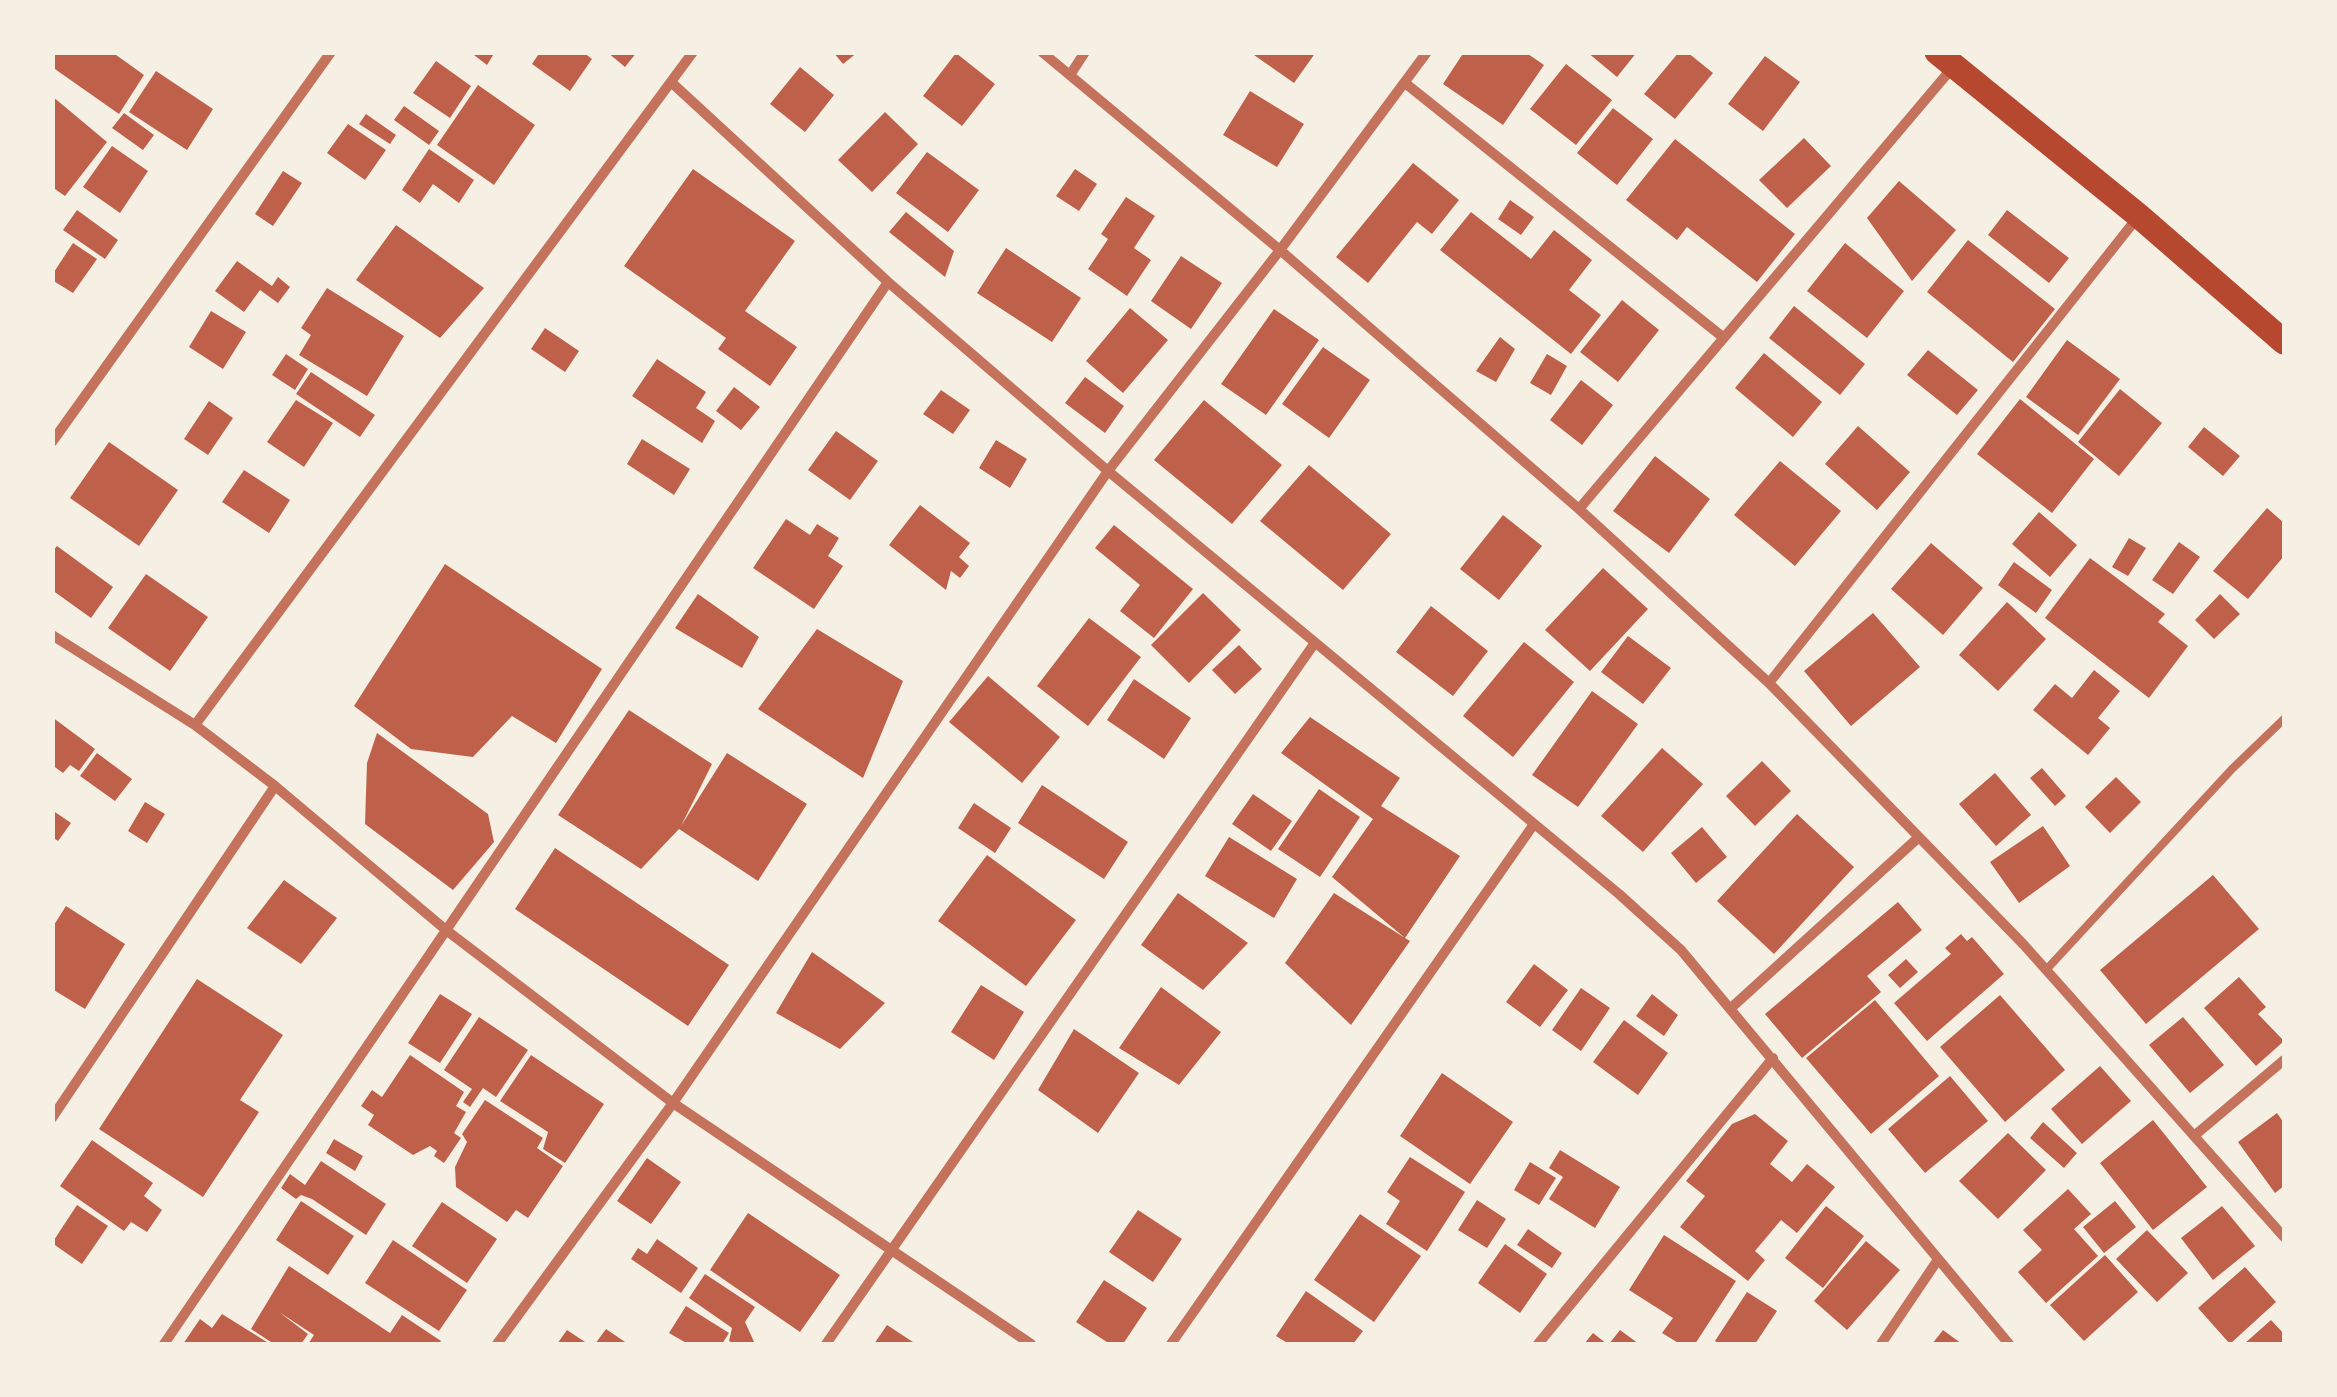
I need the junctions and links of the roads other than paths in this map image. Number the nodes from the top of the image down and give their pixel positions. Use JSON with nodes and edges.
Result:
{"nodes":[{"id":1,"x":331,"y":52,"type":"edge"},
{"id":2,"x":692,"y":52,"type":"edge"},
{"id":3,"x":1042,"y":52,"type":"edge"},
{"id":4,"x":1084,"y":52,"type":"edge"},
{"id":5,"x":1426,"y":52,"type":"edge"},
{"id":6,"x":1946,"y":59,"type":"edge"},
{"id":7,"x":1070,"y":74,"type":"junction"},
{"id":8,"x":671,"y":82,"type":"junction"},
{"id":9,"x":1405,"y":83,"type":"junction"},
{"id":10,"x":2139,"y":216,"type":"junction"},
{"id":11,"x":1280,"y":250,"type":"junction"},
{"id":12,"x":888,"y":282,"type":"junction"},
{"id":13,"x":1724,"y":338,"type":"junction"},
{"id":14,"x":2284,"y":342,"type":"edge"},
{"id":15,"x":52,"y":442,"type":"edge"},
{"id":16,"x":1108,"y":471,"type":"junction"},
{"id":17,"x":1578,"y":508,"type":"junction"},
{"id":18,"x":53,"y":636,"type":"edge"},
{"id":19,"x":1314,"y":644,"type":"junction"},
{"id":20,"x":1769,"y":683,"type":"junction"},
{"id":21,"x":2284,"y":719,"type":"edge"},
{"id":22,"x":195,"y":726,"type":"junction"},
{"id":23,"x":275,"y":786,"type":"junction"},
{"id":24,"x":1534,"y":824,"type":"junction"},
{"id":25,"x":1920,"y":837,"type":"junction"},
{"id":26,"x":446,"y":930,"type":"junction"},
{"id":27,"x":2046,"y":970,"type":"junction"},
{"id":28,"x":1731,"y":1008,"type":"junction"},
{"id":29,"x":1773,"y":1058,"type":"junction"},
{"id":30,"x":2284,"y":1060,"type":"edge"},
{"id":31,"x":673,"y":1103,"type":"junction"},
{"id":32,"x":52,"y":1118,"type":"edge"},
{"id":33,"x":2194,"y":1136,"type":"junction"},
{"id":34,"x":2284,"y":1236,"type":"edge"},
{"id":35,"x":894,"y":1252,"type":"junction"},
{"id":36,"x":1937,"y":1261,"type":"junction"},
{"id":37,"x":164,"y":1344,"type":"edge"},
{"id":38,"x":497,"y":1344,"type":"edge"},
{"id":39,"x":826,"y":1344,"type":"edge"},
{"id":40,"x":1031,"y":1344,"type":"edge"},
{"id":41,"x":1171,"y":1344,"type":"edge"},
{"id":42,"x":1538,"y":1344,"type":"edge"},
{"id":43,"x":1880,"y":1344,"type":"edge"},
{"id":44,"x":2009,"y":1344,"type":"edge"}],
"edges":[{"from":1,"to":15,"type":"street"},
{"from":2,"to":8,"type":"street"},
{"from":3,"to":7,"type":"street"},
{"from":4,"to":7,"type":"street"},
{"from":5,"to":9,"type":"street"},
{"from":6,"to":10,"type":"main road"},
{"from":6,"to":13,"type":"street"},
{"from":7,"to":11,"type":"street"},
{"from":8,"to":12,"type":"street"},
{"from":8,"to":22,"type":"street"},
{"from":9,"to":11,"type":"street"},
{"from":9,"to":13,"type":"street"},
{"from":10,"to":14,"type":"main road"},
{"from":10,"to":20,"type":"street"},
{"from":11,"to":16,"type":"street"},
{"from":11,"to":17,"type":"street"},
{"from":12,"to":16,"type":"street"},
{"from":12,"to":26,"type":"street"},
{"from":13,"to":17,"type":"street"},
{"from":16,"to":19,"type":"street"},
{"from":16,"to":31,"type":"street"},
{"from":17,"to":20,"type":"street"},
{"from":18,"to":22,"type":"street"},
{"from":19,"to":24,"type":"street"},
{"from":19,"to":35,"type":"street"},
{"from":20,"to":25,"type":"street"},
{"from":21,"to":27,"type":"lane"},
{"from":22,"to":23,"type":"street"},
{"from":23,"to":26,"type":"street"},
{"from":23,"to":32,"type":"street"},
{"from":24,"to":28,"type":"street"},
{"from":24,"to":41,"type":"street"},
{"from":25,"to":27,"type":"street"},
{"from":25,"to":28,"type":"street"},
{"from":26,"to":31,"type":"street"},
{"from":26,"to":37,"type":"street"},
{"from":27,"to":33,"type":"street"},
{"from":28,"to":29,"type":"street"},
{"from":29,"to":36,"type":"street"},
{"from":29,"to":42,"type":"street"},
{"from":30,"to":33,"type":"street"},
{"from":31,"to":35,"type":"street"},
{"from":31,"to":38,"type":"street"},
{"from":33,"to":34,"type":"street"},
{"from":35,"to":39,"type":"street"},
{"from":35,"to":40,"type":"street"},
{"from":36,"to":43,"type":"street"},
{"from":36,"to":44,"type":"street"}]}
